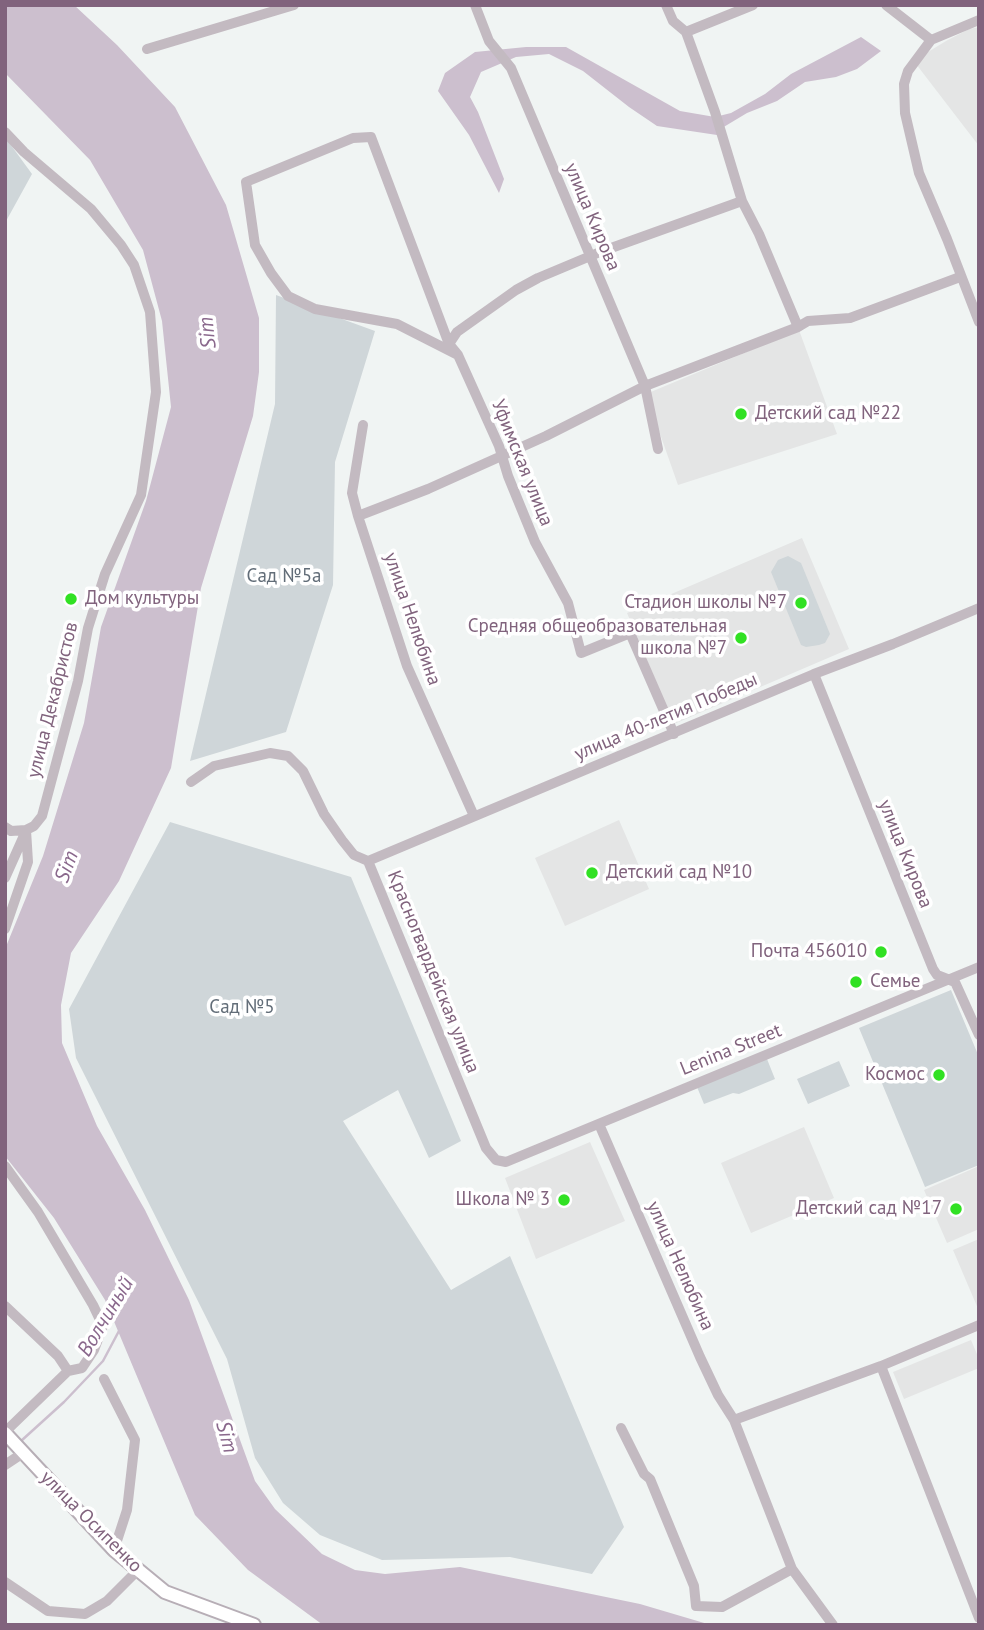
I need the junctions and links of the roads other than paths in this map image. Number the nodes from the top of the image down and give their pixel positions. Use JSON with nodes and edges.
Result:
{"nodes":[{"id":1,"x":294,"y":5,"type":"edge"},
{"id":2,"x":475,"y":5,"type":"edge"},
{"id":3,"x":666,"y":5,"type":"edge"},
{"id":4,"x":753,"y":5,"type":"edge"},
{"id":5,"x":886,"y":5,"type":"edge"},
{"id":6,"x":979,"y":20,"type":"edge"},
{"id":7,"x":686,"y":32,"type":"junction"},
{"id":8,"x":932,"y":40,"type":"junction"},
{"id":9,"x":147,"y":50,"type":"dead end"},
{"id":10,"x":5,"y":132,"type":"edge"},
{"id":11,"x":742,"y":201,"type":"junction"},
{"id":12,"x":590,"y":258,"type":"junction"},
{"id":13,"x":960,"y":277,"type":"junction"},
{"id":14,"x":979,"y":322,"type":"edge"},
{"id":15,"x":798,"y":327,"type":"junction"},
{"id":16,"x":449,"y":344,"type":"junction"},
{"id":17,"x":458,"y":355,"type":"junction"},
{"id":18,"x":645,"y":386,"type":"junction"},
{"id":19,"x":363,"y":425,"type":"dead end"},
{"id":20,"x":658,"y":449,"type":"dead end"},
{"id":21,"x":502,"y":456,"type":"junction"},
{"id":22,"x":358,"y":516,"type":"junction"},
{"id":23,"x":979,"y":608,"type":"edge"},
{"id":24,"x":814,"y":674,"type":"junction"},
{"id":25,"x":674,"y":733,"type":"junction"},
{"id":26,"x":191,"y":782,"type":"dead end"},
{"id":27,"x":474,"y":816,"type":"junction"},
{"id":28,"x":5,"y":827,"type":"edge"},
{"id":29,"x":26,"y":830,"type":"junction"},
{"id":30,"x":368,"y":860,"type":"junction"},
{"id":31,"x":5,"y":878,"type":"edge"},
{"id":32,"x":5,"y":929,"type":"edge"},
{"id":33,"x":979,"y":967,"type":"edge"},
{"id":34,"x":948,"y":980,"type":"junction"},
{"id":35,"x":979,"y":1035,"type":"edge"},
{"id":36,"x":599,"y":1124,"type":"junction"},
{"id":37,"x":496,"y":1160,"type":"joint"},
{"id":38,"x":5,"y":1166,"type":"edge"},
{"id":39,"x":5,"y":1306,"type":"edge"},
{"id":40,"x":979,"y":1325,"type":"edge"},
{"id":41,"x":881,"y":1366,"type":"junction"},
{"id":42,"x":68,"y":1371,"type":"junction"},
{"id":43,"x":104,"y":1379,"type":"dead end"},
{"id":44,"x":737,"y":1420,"type":"junction"},
{"id":45,"x":621,"y":1428,"type":"dead end"},
{"id":46,"x":5,"y":1432,"type":"edge"},
{"id":47,"x":23,"y":1453,"type":"junction"},
{"id":48,"x":5,"y":1465,"type":"edge"},
{"id":49,"x":114,"y":1550,"type":"junction"},
{"id":50,"x":792,"y":1569,"type":"junction"},
{"id":51,"x":138,"y":1570,"type":"junction"},
{"id":52,"x":5,"y":1582,"type":"edge"},
{"id":53,"x":979,"y":1618,"type":"edge"},
{"id":54,"x":254,"y":1625,"type":"edge"},
{"id":55,"x":833,"y":1625,"type":"edge"}],
"edges":[{"from":1,"to":9,"type":"street"},
{"from":2,"to":12,"type":"street","name":"улица Кирова"},
{"from":3,"to":7,"type":"street"},
{"from":4,"to":7,"type":"street"},
{"from":5,"to":8,"type":"street"},
{"from":6,"to":8,"type":"street"},
{"from":7,"to":11,"type":"street"},
{"from":8,"to":13,"type":"street"},
{"from":10,"to":29,"type":"street","name":"улица Декабристов"},
{"from":11,"to":12,"type":"street"},
{"from":11,"to":15,"type":"street"},
{"from":12,"to":16,"type":"street"},
{"from":12,"to":18,"type":"street","name":"улица Кирова"},
{"from":13,"to":14,"type":"street"},
{"from":13,"to":15,"type":"street"},
{"from":15,"to":18,"type":"street"},
{"from":16,"to":17,"type":"street","name":"Уфимская улица"},
{"from":16,"to":17,"type":"street","name":"Уфимская улица"},
{"from":17,"to":21,"type":"street","name":"Уфимская улица"},
{"from":18,"to":20,"type":"street","name":"улица Кирова"},
{"from":18,"to":21,"type":"street"},
{"from":19,"to":22,"type":"street","name":"улица Нелюбина"},
{"from":21,"to":22,"type":"street"},
{"from":21,"to":25,"type":"street","name":"Уфимская улица"},
{"from":22,"to":27,"type":"street","name":"улица Нелюбина"},
{"from":23,"to":24,"type":"street","name":"улица 40-летия Победы"},
{"from":24,"to":25,"type":"street","name":"улица 40-летия Победы"},
{"from":24,"to":34,"type":"street","name":"улица Кирова"},
{"from":25,"to":27,"type":"street","name":"улица 40-летия Победы"},
{"from":26,"to":30,"type":"street","name":"Красногвардейская улица"},
{"from":27,"to":30,"type":"street","name":"улица 40-летия Победы"},
{"from":28,"to":29,"type":"street"},
{"from":29,"to":31,"type":"street","name":"улица Декабристов"},
{"from":29,"to":32,"type":"street"},
{"from":30,"to":37,"type":"street","name":"Красногвардейская улица"},
{"from":33,"to":34,"type":"street","name":"Lenina Street"},
{"from":34,"to":35,"type":"street","name":"улица Кирова"},
{"from":34,"to":36,"type":"street","name":"Lenina Street"},
{"from":36,"to":37,"type":"street","name":"Lenina Street"},
{"from":36,"to":44,"type":"street","name":"улица Нелюбина"},
{"from":38,"to":42,"type":"street"},
{"from":39,"to":42,"type":"street"},
{"from":40,"to":41,"type":"street"},
{"from":41,"to":44,"type":"street"},
{"from":41,"to":53,"type":"street"},
{"from":42,"to":46,"type":"street"},
{"from":43,"to":49,"type":"street"},
{"from":44,"to":50,"type":"street","name":"улица Нелюбина"},
{"from":45,"to":50,"type":"street"},
{"from":46,"to":47,"type":"main road","name":"улица Осипенко"},
{"from":47,"to":48,"type":"street"},
{"from":47,"to":49,"type":"main road","name":"улица Осипенко"},
{"from":49,"to":51,"type":"main road","name":"улица Осипенко"},
{"from":50,"to":55,"type":"street","name":"улица Нелюбина"},
{"from":51,"to":52,"type":"street"},
{"from":51,"to":54,"type":"main road","name":"улица Осипенко"}]}
